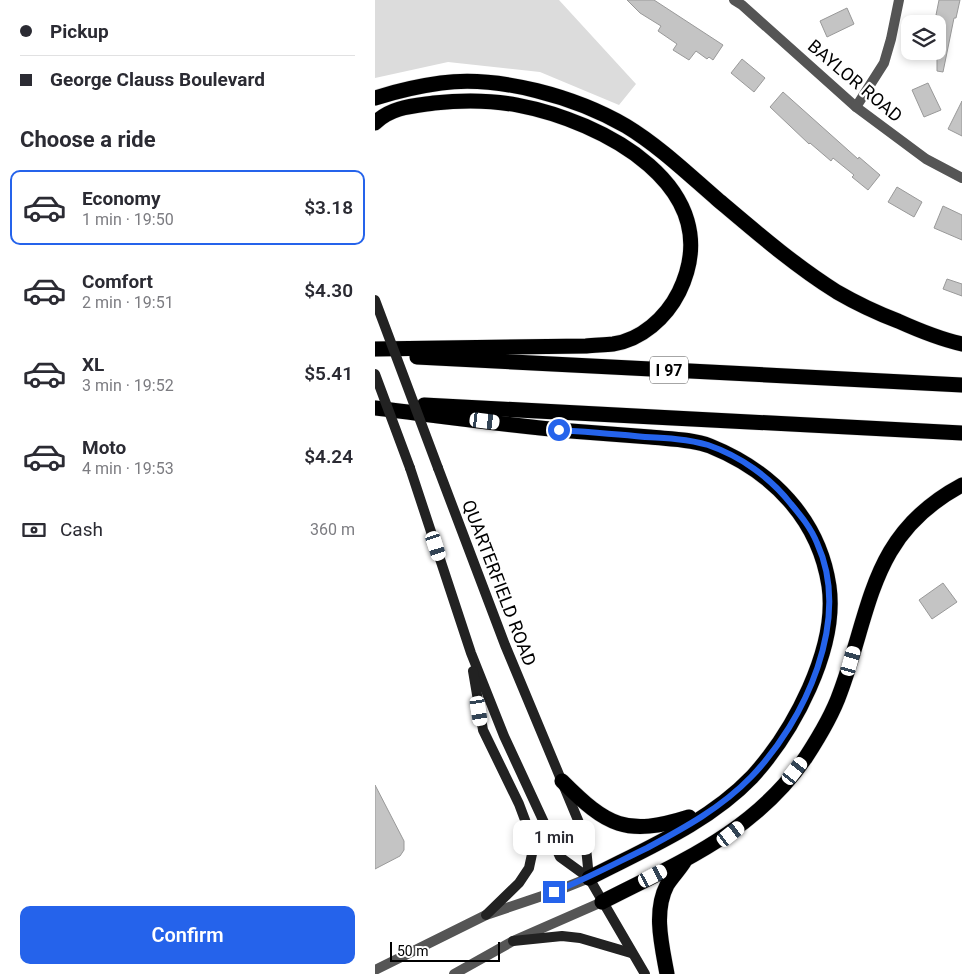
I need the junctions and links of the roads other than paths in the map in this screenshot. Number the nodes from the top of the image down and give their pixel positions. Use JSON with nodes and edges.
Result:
{"nodes":[{"id":1,"x":734,"y":0,"type":"edge"},
{"id":2,"x":899,"y":0,"type":"edge"},
{"id":3,"x":377,"y":96,"type":"edge"},
{"id":4,"x":856,"y":108,"type":"junction"},
{"id":5,"x":378,"y":118,"type":"edge"},
{"id":6,"x":962,"y":178,"type":"edge"},
{"id":7,"x":375,"y":300,"type":"edge"},
{"id":8,"x":962,"y":344,"type":"edge"},
{"id":9,"x":375,"y":349,"type":"edge"},
{"id":10,"x":375,"y":355,"type":"edge"},
{"id":11,"x":375,"y":374,"type":"edge"},
{"id":12,"x":962,"y":385,"type":"edge"},
{"id":13,"x":375,"y":402,"type":"edge"},
{"id":14,"x":375,"y":408,"type":"edge"},
{"id":15,"x":962,"y":433,"type":"edge"},
{"id":16,"x":962,"y":485,"type":"edge"},
{"id":17,"x":471,"y":653,"type":"junction"},
{"id":18,"x":563,"y":781,"type":"junction"},
{"id":19,"x":714,"y":810,"type":"junction"},
{"id":20,"x":686,"y":859,"type":"junction"},
{"id":21,"x":589,"y":878,"type":"junction"},
{"id":22,"x":602,"y":902,"type":"junction"},
{"id":23,"x":487,"y":915,"type":"junction"},
{"id":24,"x":513,"y":941,"type":"junction"},
{"id":25,"x":631,"y":953,"type":"junction"},
{"id":26,"x":375,"y":970,"type":"edge"},
{"id":27,"x":453,"y":974,"type":"edge"},
{"id":28,"x":645,"y":974,"type":"edge"},
{"id":29,"x":667,"y":974,"type":"edge"}],
"edges":[{"from":1,"to":4,"type":"street","name":"BAYLOR ROAD"},
{"from":2,"to":4,"type":"street"},
{"from":3,"to":8,"type":"highway"},
{"from":4,"to":6,"type":"street","name":"BAYLOR ROAD"},
{"from":5,"to":9,"type":"highway"},
{"from":7,"to":18,"type":"main road","name":"QUARTERFIELD ROAD","bridge":true},
{"from":10,"to":12,"type":"highway","number":"I 97"},
{"from":11,"to":17,"type":"main road","name":"QUARTERFIELD ROAD","bridge":true},
{"from":13,"to":15,"type":"highway"},
{"from":14,"to":19,"type":"highway"},
{"from":16,"to":20,"type":"highway"},
{"from":17,"to":21,"type":"main road","name":"QUARTERFIELD ROAD"},
{"from":17,"to":23,"type":"main road"},
{"from":18,"to":19,"type":"highway"},
{"from":18,"to":21,"type":"main road","name":"QUARTERFIELD ROAD"},
{"from":19,"to":21,"type":"highway"},
{"from":20,"to":22,"type":"highway"},
{"from":20,"to":29,"type":"highway"},
{"from":21,"to":22,"type":"main road","name":"QUARTERFIELD ROAD"},
{"from":21,"to":23,"type":"street"},
{"from":22,"to":24,"type":"street"},
{"from":22,"to":25,"type":"main road","name":"QUARTERFIELD ROAD"},
{"from":23,"to":26,"type":"street"},
{"from":24,"to":25,"type":"main road"},
{"from":24,"to":27,"type":"street"},
{"from":25,"to":28,"type":"main road","name":"QUARTERFIELD ROAD"}]}
